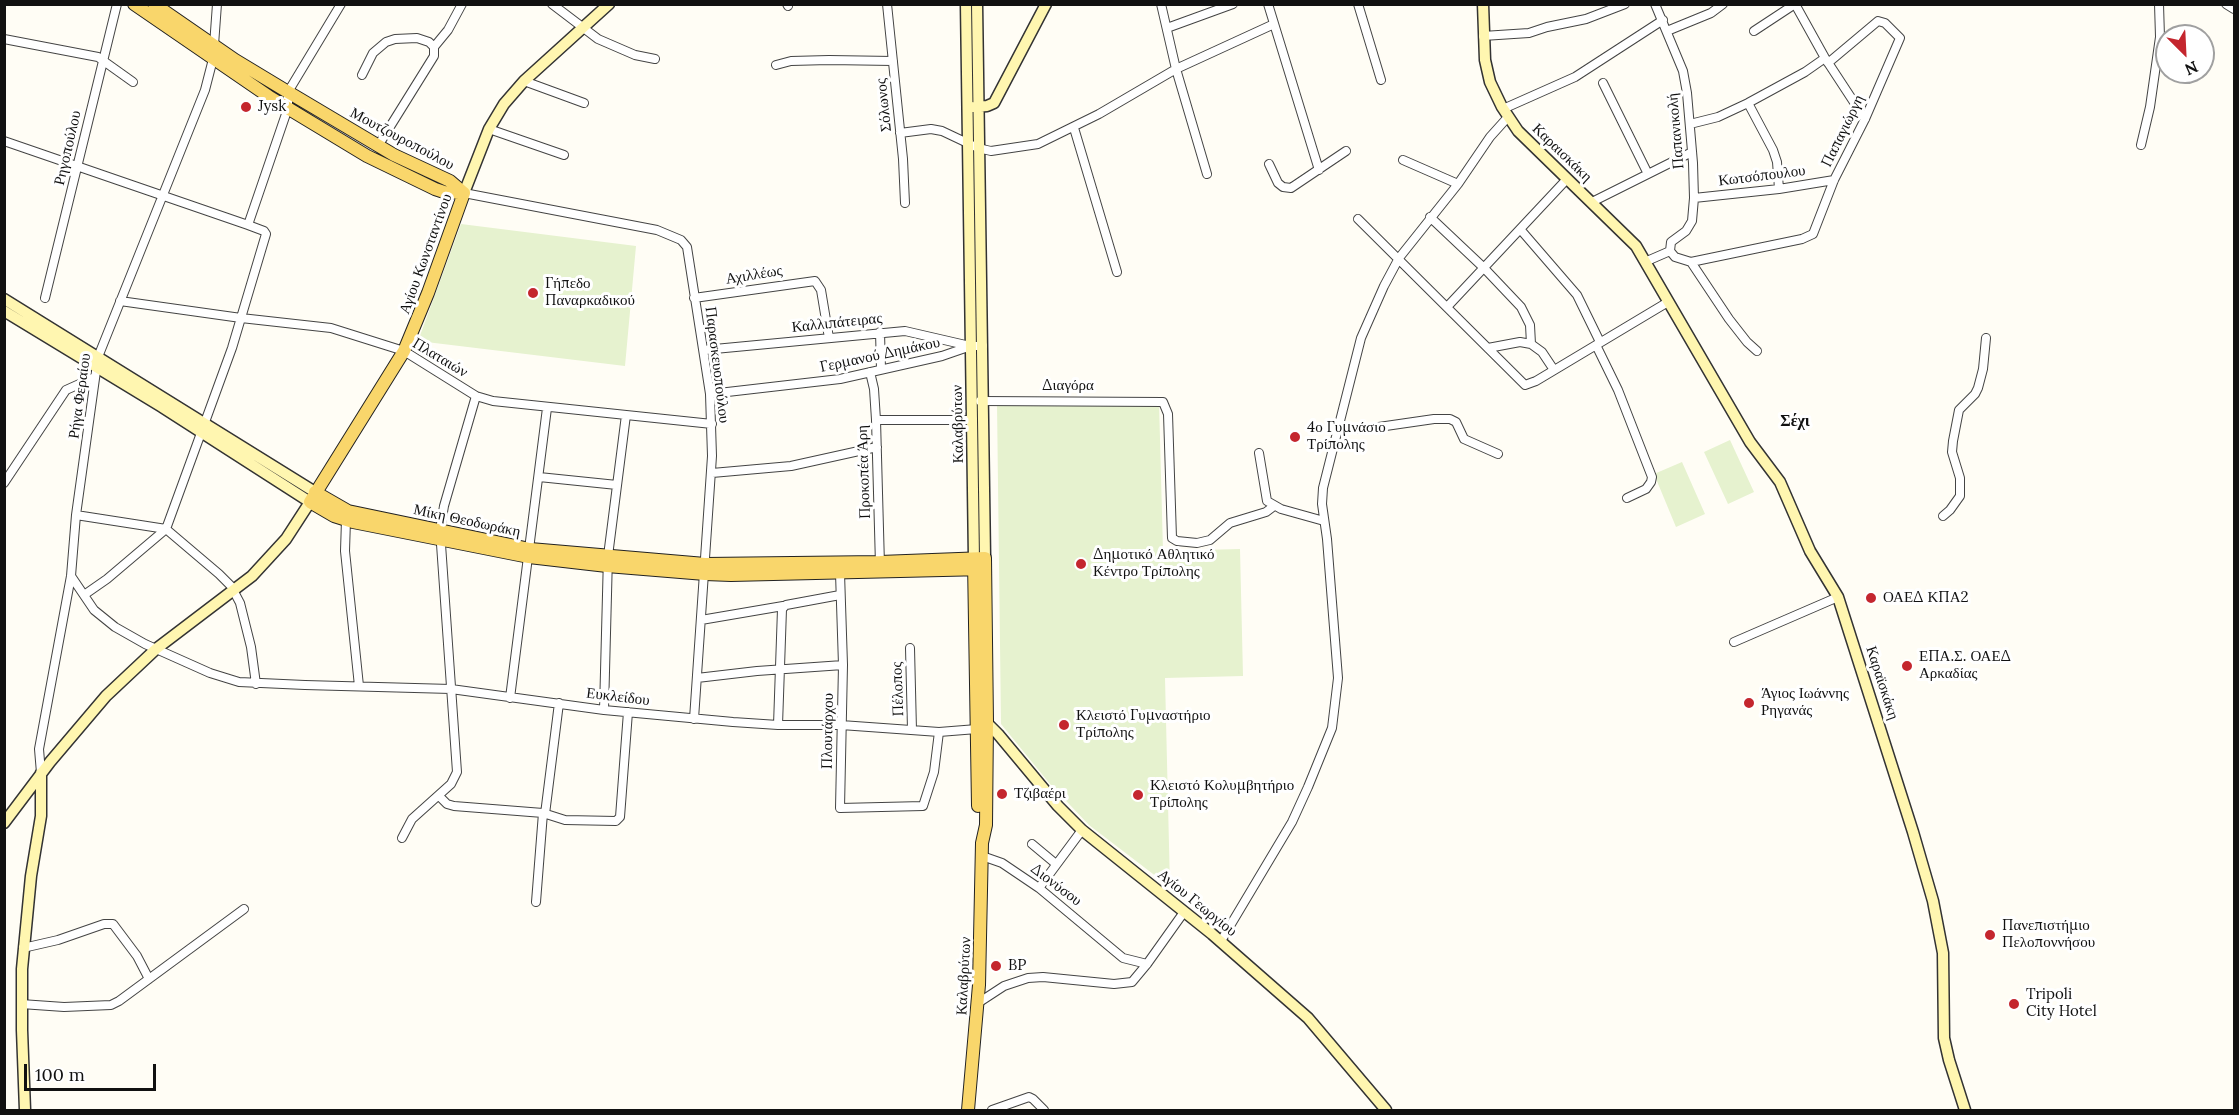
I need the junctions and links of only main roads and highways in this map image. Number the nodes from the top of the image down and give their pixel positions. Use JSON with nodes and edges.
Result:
{"nodes":[{"id":1,"x":134,"y":4,"type":"edge"},
{"id":2,"x":154,"y":4,"type":"edge"},
{"id":3,"x":464,"y":193,"type":"junction"},
{"id":4,"x":313,"y":497,"type":"junction"},
{"id":5,"x":440,"y":535,"type":"junction"},
{"id":6,"x":980,"y":563,"type":"joint"},
{"id":7,"x":880,"y":567,"type":"junction"},
{"id":8,"x":705,"y":569,"type":"junction"},
{"id":9,"x":968,"y":1110,"type":"edge"}],
"edges":[{"from":1,"to":3,"type":"main road","name":"Μουτζουροπούλου"},
{"from":2,"to":3,"type":"main road","name":"Μουτζουροπούλου"},
{"from":3,"to":4,"type":"main road","name":"Αγίου Κωνσταντίνου"},
{"from":4,"to":5,"type":"main road","name":"Μίκη Θεοδωράκη"},
{"from":4,"to":5,"type":"main road","name":"Μίκη Θεοδωράκη"},
{"from":5,"to":8,"type":"main road","name":"Μίκη Θεοδωράκη"},
{"from":6,"to":7,"type":"main road","name":"Μίκη Θεοδωράκη"},
{"from":6,"to":9,"type":"main road","name":"Καλαβρύτων"},
{"from":7,"to":8,"type":"main road","name":"Μίκη Θεοδωράκη"},
{"from":7,"to":8,"type":"main road","name":"Μίκη Θεοδωράκη"}]}
